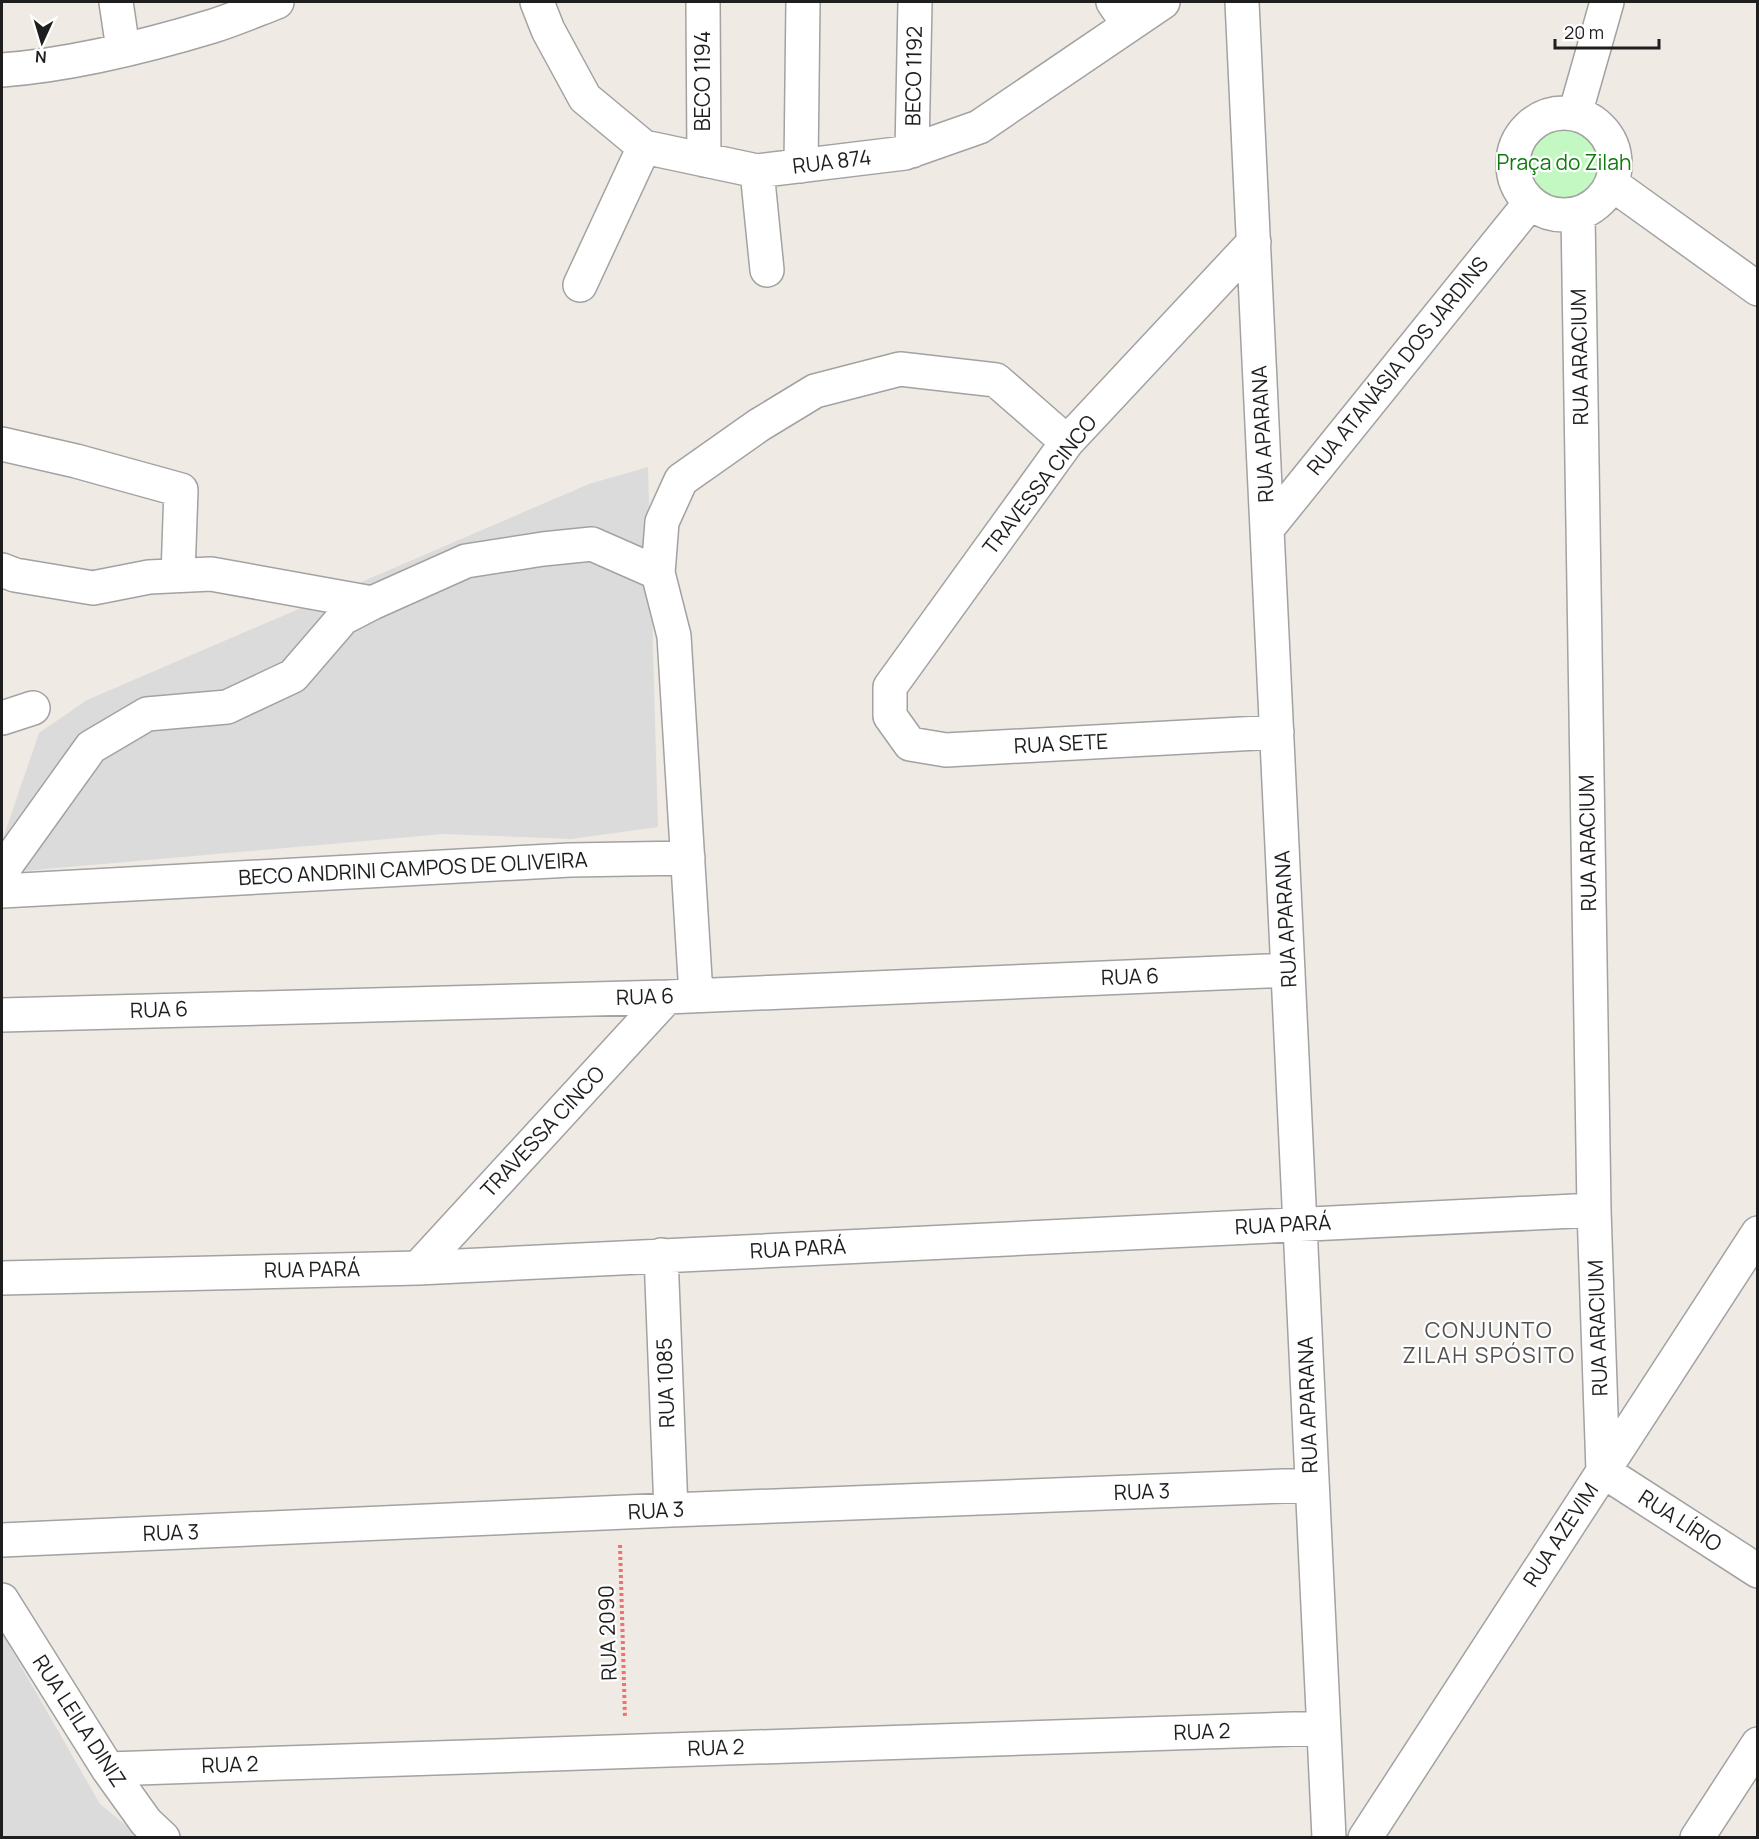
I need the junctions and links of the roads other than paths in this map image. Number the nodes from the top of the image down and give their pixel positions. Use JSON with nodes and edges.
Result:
{"nodes":[{"id":1,"x":116,"y":2,"type":"edge"},
{"id":2,"x":277,"y":2,"type":"edge"},
{"id":3,"x":537,"y":2,"type":"edge"},
{"id":4,"x":703,"y":2,"type":"edge"},
{"id":5,"x":803,"y":2,"type":"edge"},
{"id":6,"x":915,"y":2,"type":"edge"},
{"id":7,"x":1163,"y":2,"type":"edge"},
{"id":8,"x":1242,"y":2,"type":"edge"},
{"id":9,"x":1607,"y":2,"type":"edge"},
{"id":10,"x":1121,"y":13,"type":"edge"},
{"id":11,"x":123,"y":49,"type":"junction"},
{"id":12,"x":2,"y":70,"type":"edge"},
{"id":13,"x":1575,"y":114,"type":"junction"},
{"id":14,"x":644,"y":147,"type":"junction"},
{"id":15,"x":912,"y":151,"type":"junction"},
{"id":16,"x":704,"y":160,"type":"junction"},
{"id":17,"x":801,"y":166,"type":"junction"},
{"id":18,"x":757,"y":171,"type":"junction"},
{"id":19,"x":1612,"y":184,"type":"junction"},
{"id":20,"x":1530,"y":203,"type":"junction"},
{"id":21,"x":1578,"y":214,"type":"junction"},
{"id":22,"x":1254,"y":242,"type":"junction"},
{"id":23,"x":767,"y":270,"type":"dead end"},
{"id":24,"x":580,"y":285,"type":"dead end"},
{"id":25,"x":1758,"y":289,"type":"edge"},
{"id":26,"x":1067,"y":442,"type":"junction"},
{"id":27,"x":2,"y":444,"type":"edge"},
{"id":28,"x":1267,"y":529,"type":"junction"},
{"id":29,"x":2,"y":570,"type":"edge"},
{"id":30,"x":658,"y":573,"type":"junction"},
{"id":31,"x":178,"y":575,"type":"junction"},
{"id":32,"x":372,"y":603,"type":"junction"},
{"id":33,"x":890,"y":687,"type":"joint"},
{"id":34,"x":33,"y":708,"type":"dead end"},
{"id":35,"x":2,"y":718,"type":"edge"},
{"id":36,"x":1277,"y":732,"type":"junction"},
{"id":37,"x":688,"y":858,"type":"junction"},
{"id":38,"x":2,"y":871,"type":"edge"},
{"id":39,"x":2,"y":891,"type":"edge"},
{"id":40,"x":1288,"y":970,"type":"junction"},
{"id":41,"x":682,"y":996,"type":"junction"},
{"id":42,"x":2,"y":1015,"type":"edge"},
{"id":43,"x":1594,"y":1210,"type":"junction"},
{"id":44,"x":1300,"y":1224,"type":"junction"},
{"id":45,"x":1758,"y":1233,"type":"edge"},
{"id":46,"x":662,"y":1255,"type":"junction"},
{"id":47,"x":418,"y":1268,"type":"junction"},
{"id":48,"x":2,"y":1278,"type":"edge"},
{"id":49,"x":1603,"y":1471,"type":"junction"},
{"id":50,"x":1311,"y":1485,"type":"junction"},
{"id":51,"x":671,"y":1510,"type":"junction"},
{"id":52,"x":2,"y":1540,"type":"edge"},
{"id":53,"x":1758,"y":1571,"type":"edge"},
{"id":54,"x":2,"y":1600,"type":"edge"},
{"id":55,"x":1323,"y":1728,"type":"junction"},
{"id":56,"x":1758,"y":1744,"type":"edge"},
{"id":57,"x":108,"y":1769,"type":"junction"},
{"id":58,"x":150,"y":1832,"type":"edge"},
{"id":59,"x":1329,"y":1838,"type":"edge"},
{"id":60,"x":1365,"y":1838,"type":"edge"},
{"id":61,"x":1697,"y":1838,"type":"edge"}],
"edges":[{"from":1,"to":11,"type":"street"},
{"from":2,"to":11,"type":"street"},
{"from":3,"to":14,"type":"street","name":"RUA 874"},
{"from":4,"to":16,"type":"street","name":"BECO 1194"},
{"from":5,"to":17,"type":"street"},
{"from":6,"to":15,"type":"street","name":"BECO 1192"},
{"from":7,"to":10,"type":"street","name":"RUA 874"},
{"from":8,"to":22,"type":"street","name":"RUA APARANA"},
{"from":9,"to":13,"type":"street"},
{"from":10,"to":15,"type":"street","name":"RUA 874"},
{"from":11,"to":12,"type":"street"},
{"from":13,"to":19,"type":"street"},
{"from":13,"to":20,"type":"street"},
{"from":14,"to":16,"type":"street","name":"RUA 874"},
{"from":14,"to":24,"type":"street"},
{"from":15,"to":17,"type":"street","name":"RUA 874"},
{"from":16,"to":18,"type":"street","name":"RUA 874"},
{"from":17,"to":18,"type":"street","name":"RUA 874"},
{"from":18,"to":23,"type":"street"},
{"from":19,"to":21,"type":"street"},
{"from":19,"to":25,"type":"street"},
{"from":20,"to":21,"type":"street"},
{"from":20,"to":28,"type":"street","name":"RUA ATANÁSIA DOS JARDINS"},
{"from":21,"to":43,"type":"street","name":"RUA ARACIUM"},
{"from":22,"to":26,"type":"street","name":"TRAVESSA CINCO"},
{"from":22,"to":28,"type":"street","name":"RUA APARANA"},
{"from":26,"to":30,"type":"street"},
{"from":26,"to":33,"type":"street","name":"TRAVESSA CINCO"},
{"from":27,"to":31,"type":"street"},
{"from":28,"to":36,"type":"street","name":"RUA APARANA"},
{"from":29,"to":31,"type":"street"},
{"from":30,"to":32,"type":"street"},
{"from":30,"to":37,"type":"street"},
{"from":31,"to":32,"type":"street"},
{"from":32,"to":38,"type":"street"},
{"from":33,"to":36,"type":"street","name":"RUA SETE"},
{"from":34,"to":35,"type":"street"},
{"from":36,"to":40,"type":"street","name":"RUA APARANA"},
{"from":37,"to":39,"type":"street","name":"BECO ANDRINI CAMPOS DE OLIVEIRA"},
{"from":37,"to":41,"type":"street"},
{"from":40,"to":41,"type":"street","name":"RUA 6"},
{"from":40,"to":44,"type":"street","name":"RUA APARANA"},
{"from":41,"to":42,"type":"street","name":"RUA 6"},
{"from":41,"to":47,"type":"street","name":"TRAVESSA CINCO"},
{"from":43,"to":44,"type":"street","name":"RUA PARÁ"},
{"from":43,"to":49,"type":"street","name":"RUA ARACIUM"},
{"from":44,"to":46,"type":"street","name":"RUA PARÁ"},
{"from":44,"to":50,"type":"street","name":"RUA APARANA"},
{"from":45,"to":49,"type":"street","name":"RUA AZEVIM"},
{"from":46,"to":47,"type":"street","name":"RUA PARÁ"},
{"from":46,"to":51,"type":"street","name":"RUA 1085"},
{"from":47,"to":48,"type":"street","name":"RUA PARÁ"},
{"from":49,"to":53,"type":"street","name":"RUA LÍRIO"},
{"from":49,"to":60,"type":"street","name":"RUA AZEVIM"},
{"from":50,"to":51,"type":"street","name":"RUA 3"},
{"from":50,"to":55,"type":"street","name":"RUA APARANA"},
{"from":51,"to":52,"type":"street","name":"RUA 3"},
{"from":54,"to":57,"type":"street","name":"RUA LEILA DINIZ"},
{"from":55,"to":57,"type":"street","name":"RUA 2"},
{"from":55,"to":59,"type":"street","name":"RUA APARANA"},
{"from":56,"to":61,"type":"street"},
{"from":57,"to":58,"type":"street","name":"RUA LEILA DINIZ"}]}
